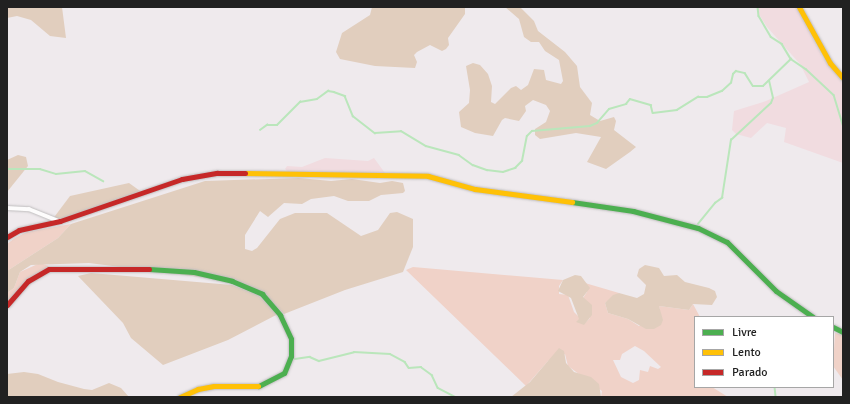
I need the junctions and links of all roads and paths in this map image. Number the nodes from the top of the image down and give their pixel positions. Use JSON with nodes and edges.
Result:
{"nodes":[{"id":1,"x":799,"y":7,"type":"edge"},
{"id":2,"x":843,"y":78,"type":"edge"},
{"id":3,"x":7,"y":208,"type":"edge"},
{"id":4,"x":60,"y":221,"type":"junction"},
{"id":5,"x":7,"y":237,"type":"edge"},
{"id":6,"x":7,"y":305,"type":"edge"},
{"id":7,"x":812,"y":316,"type":"edge"},
{"id":8,"x":834,"y":328,"type":"edge"},
{"id":9,"x":843,"y":332,"type":"edge"},
{"id":10,"x":180,"y":397,"type":"edge"}],
"edges":[{"from":1,"to":2,"type":"street"},
{"from":3,"to":4,"type":"street"},
{"from":4,"to":5,"type":"street"},
{"from":4,"to":7,"type":"street"},
{"from":6,"to":10,"type":"street"},
{"from":8,"to":9,"type":"street"}]}
